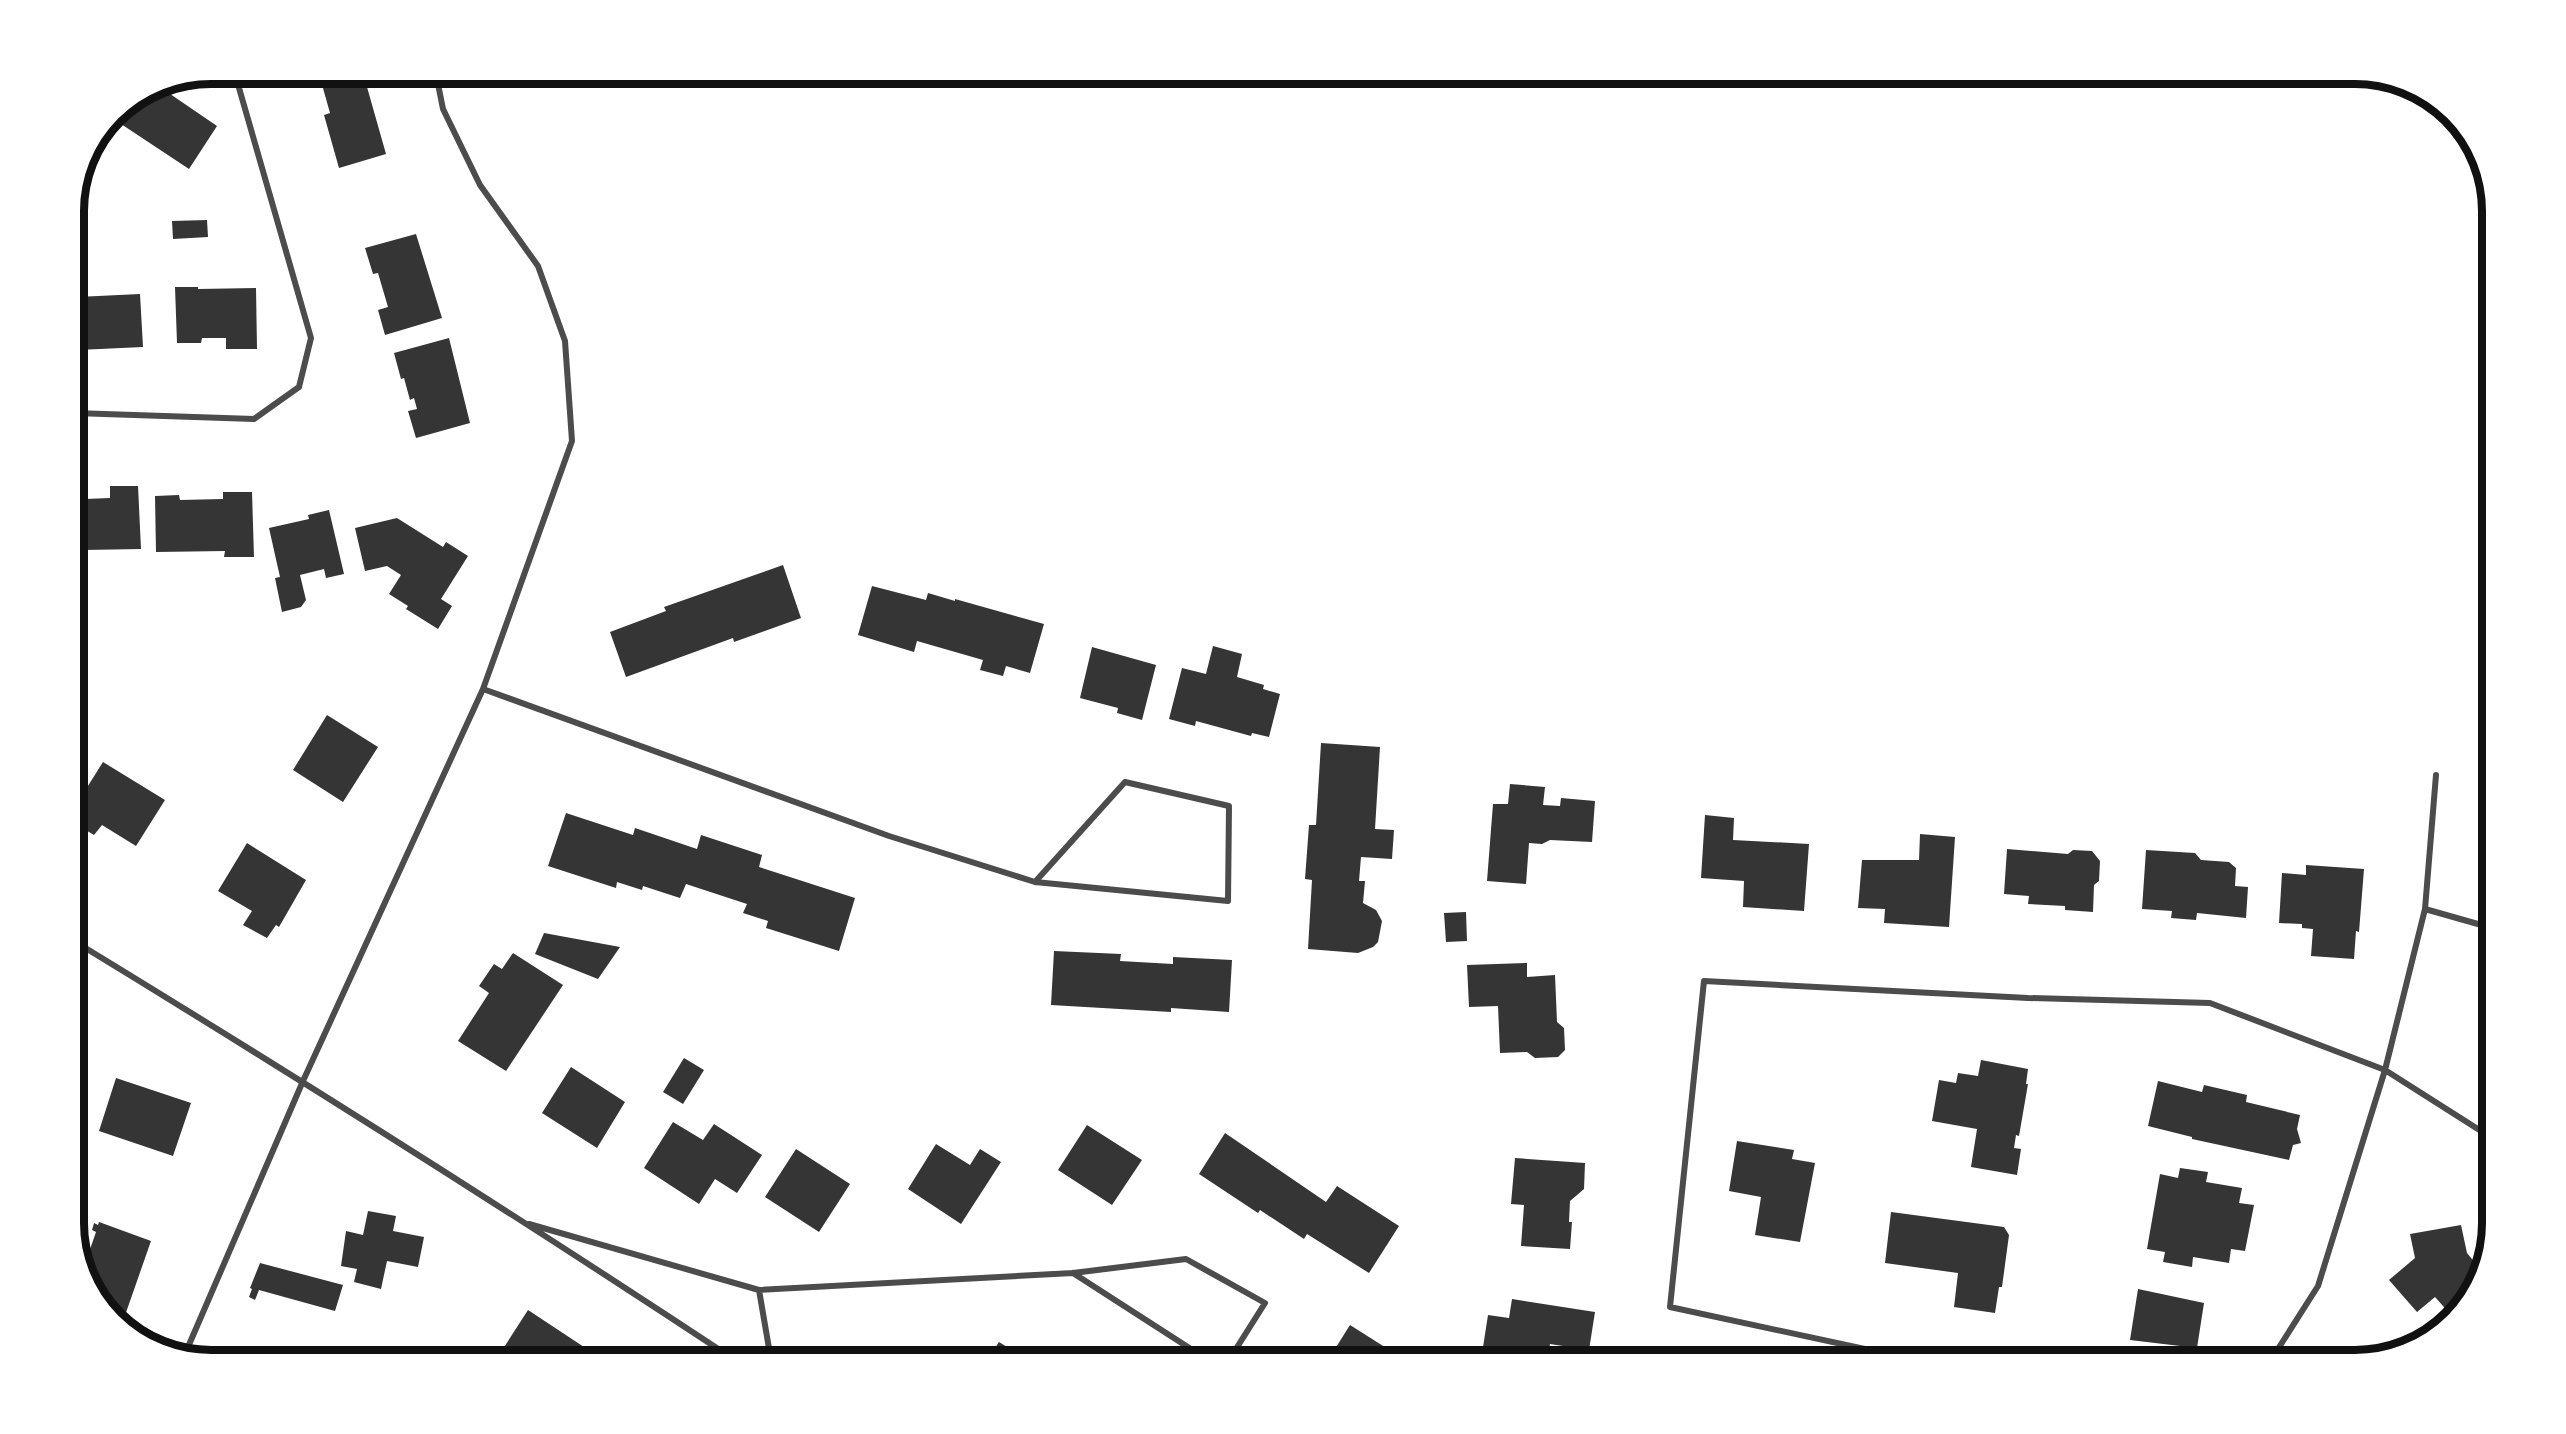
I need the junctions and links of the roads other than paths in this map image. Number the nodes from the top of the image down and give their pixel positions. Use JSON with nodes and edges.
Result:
{"nodes":[{"id":1,"x":238,"y":84,"type":"edge"},
{"id":2,"x":438,"y":84,"type":"edge"},
{"id":3,"x":84,"y":413,"type":"edge"},
{"id":4,"x":483,"y":689,"type":"junction"},
{"id":5,"x":2436,"y":774,"type":"dead end"},
{"id":6,"x":1035,"y":882,"type":"junction"},
{"id":7,"x":2426,"y":909,"type":"junction"},
{"id":8,"x":2482,"y":925,"type":"edge"},
{"id":9,"x":84,"y":947,"type":"edge"},
{"id":10,"x":2385,"y":1070,"type":"junction"},
{"id":11,"x":303,"y":1081,"type":"junction"},
{"id":12,"x":2482,"y":1132,"type":"edge"},
{"id":13,"x":529,"y":1224,"type":"junction"},
{"id":14,"x":1073,"y":1273,"type":"junction"},
{"id":15,"x":759,"y":1290,"type":"junction"},
{"id":16,"x":188,"y":1348,"type":"edge"},
{"id":17,"x":720,"y":1350,"type":"edge"},
{"id":18,"x":769,"y":1350,"type":"edge"},
{"id":19,"x":1192,"y":1350,"type":"edge"},
{"id":20,"x":1235,"y":1350,"type":"edge"},
{"id":21,"x":1870,"y":1350,"type":"edge"},
{"id":22,"x":2277,"y":1350,"type":"edge"}],
"edges":[{"from":1,"to":3,"type":"street"},
{"from":2,"to":4,"type":"street"},
{"from":4,"to":6,"type":"street"},
{"from":4,"to":11,"type":"street"},
{"from":5,"to":7,"type":"street"},
{"from":6,"to":6,"type":"street"},
{"from":7,"to":8,"type":"street"},
{"from":7,"to":10,"type":"street"},
{"from":9,"to":11,"type":"street"},
{"from":10,"to":12,"type":"street"},
{"from":10,"to":21,"type":"street"},
{"from":10,"to":22,"type":"street"},
{"from":11,"to":13,"type":"street"},
{"from":11,"to":16,"type":"street"},
{"from":13,"to":15,"type":"street"},
{"from":13,"to":17,"type":"street"},
{"from":14,"to":15,"type":"street"},
{"from":14,"to":19,"type":"street"},
{"from":14,"to":20,"type":"street"},
{"from":15,"to":18,"type":"street"}]}
